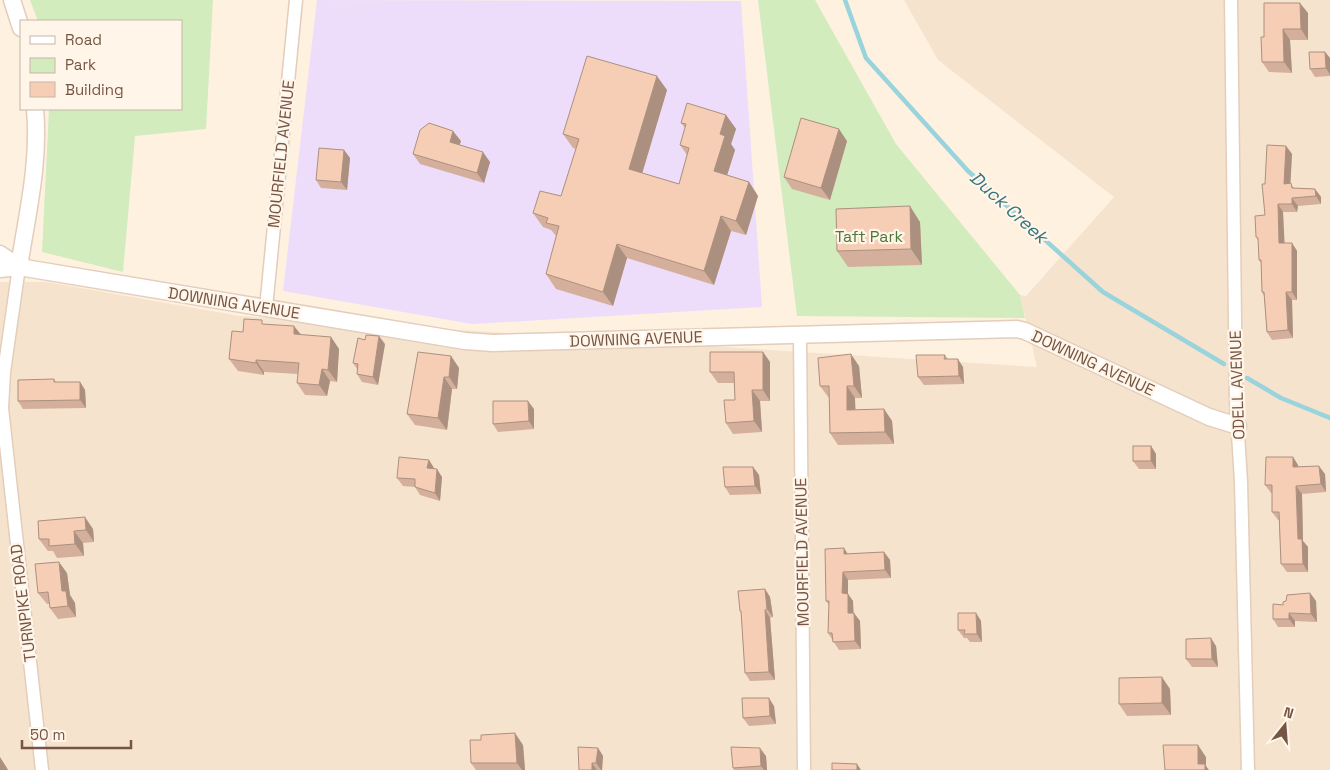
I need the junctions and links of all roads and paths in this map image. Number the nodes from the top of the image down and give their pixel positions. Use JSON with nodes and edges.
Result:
{"nodes":[{"id":1,"x":12,"y":0,"type":"edge"},
{"id":2,"x":296,"y":0,"type":"edge"},
{"id":3,"x":1231,"y":0,"type":"edge"},
{"id":4,"x":20,"y":25,"type":"edge"},
{"id":5,"x":35,"y":110,"type":"edge"},
{"id":6,"x":0,"y":254,"type":"edge"},
{"id":7,"x":19,"y":267,"type":"junction"},
{"id":8,"x":0,"y":269,"type":"edge"},
{"id":9,"x":266,"y":308,"type":"junction"},
{"id":10,"x":800,"y":334,"type":"junction"},
{"id":11,"x":1238,"y":426,"type":"junction"},
{"id":12,"x":42,"y":770,"type":"edge"},
{"id":13,"x":804,"y":770,"type":"edge"},
{"id":14,"x":1248,"y":770,"type":"edge"}],
"edges":[{"from":1,"to":4,"type":"street"},
{"from":2,"to":9,"type":"street","name":"MOURFIELD AVENUE"},
{"from":3,"to":11,"type":"street","name":"ODELL AVENUE"},
{"from":5,"to":7,"type":"street","name":"TURNPIKE ROAD"},
{"from":6,"to":7,"type":"street","name":"DOWNING AVENUE"},
{"from":7,"to":8,"type":"street","name":"DOWNING AVENUE"},
{"from":7,"to":9,"type":"street","name":"DOWNING AVENUE"},
{"from":7,"to":12,"type":"street","name":"TURNPIKE ROAD"},
{"from":9,"to":10,"type":"street","name":"DOWNING AVENUE"},
{"from":10,"to":11,"type":"street","name":"DOWNING AVENUE"},
{"from":10,"to":13,"type":"street","name":"MOURFIELD AVENUE"},
{"from":11,"to":14,"type":"street","name":"ODELL AVENUE"}]}
